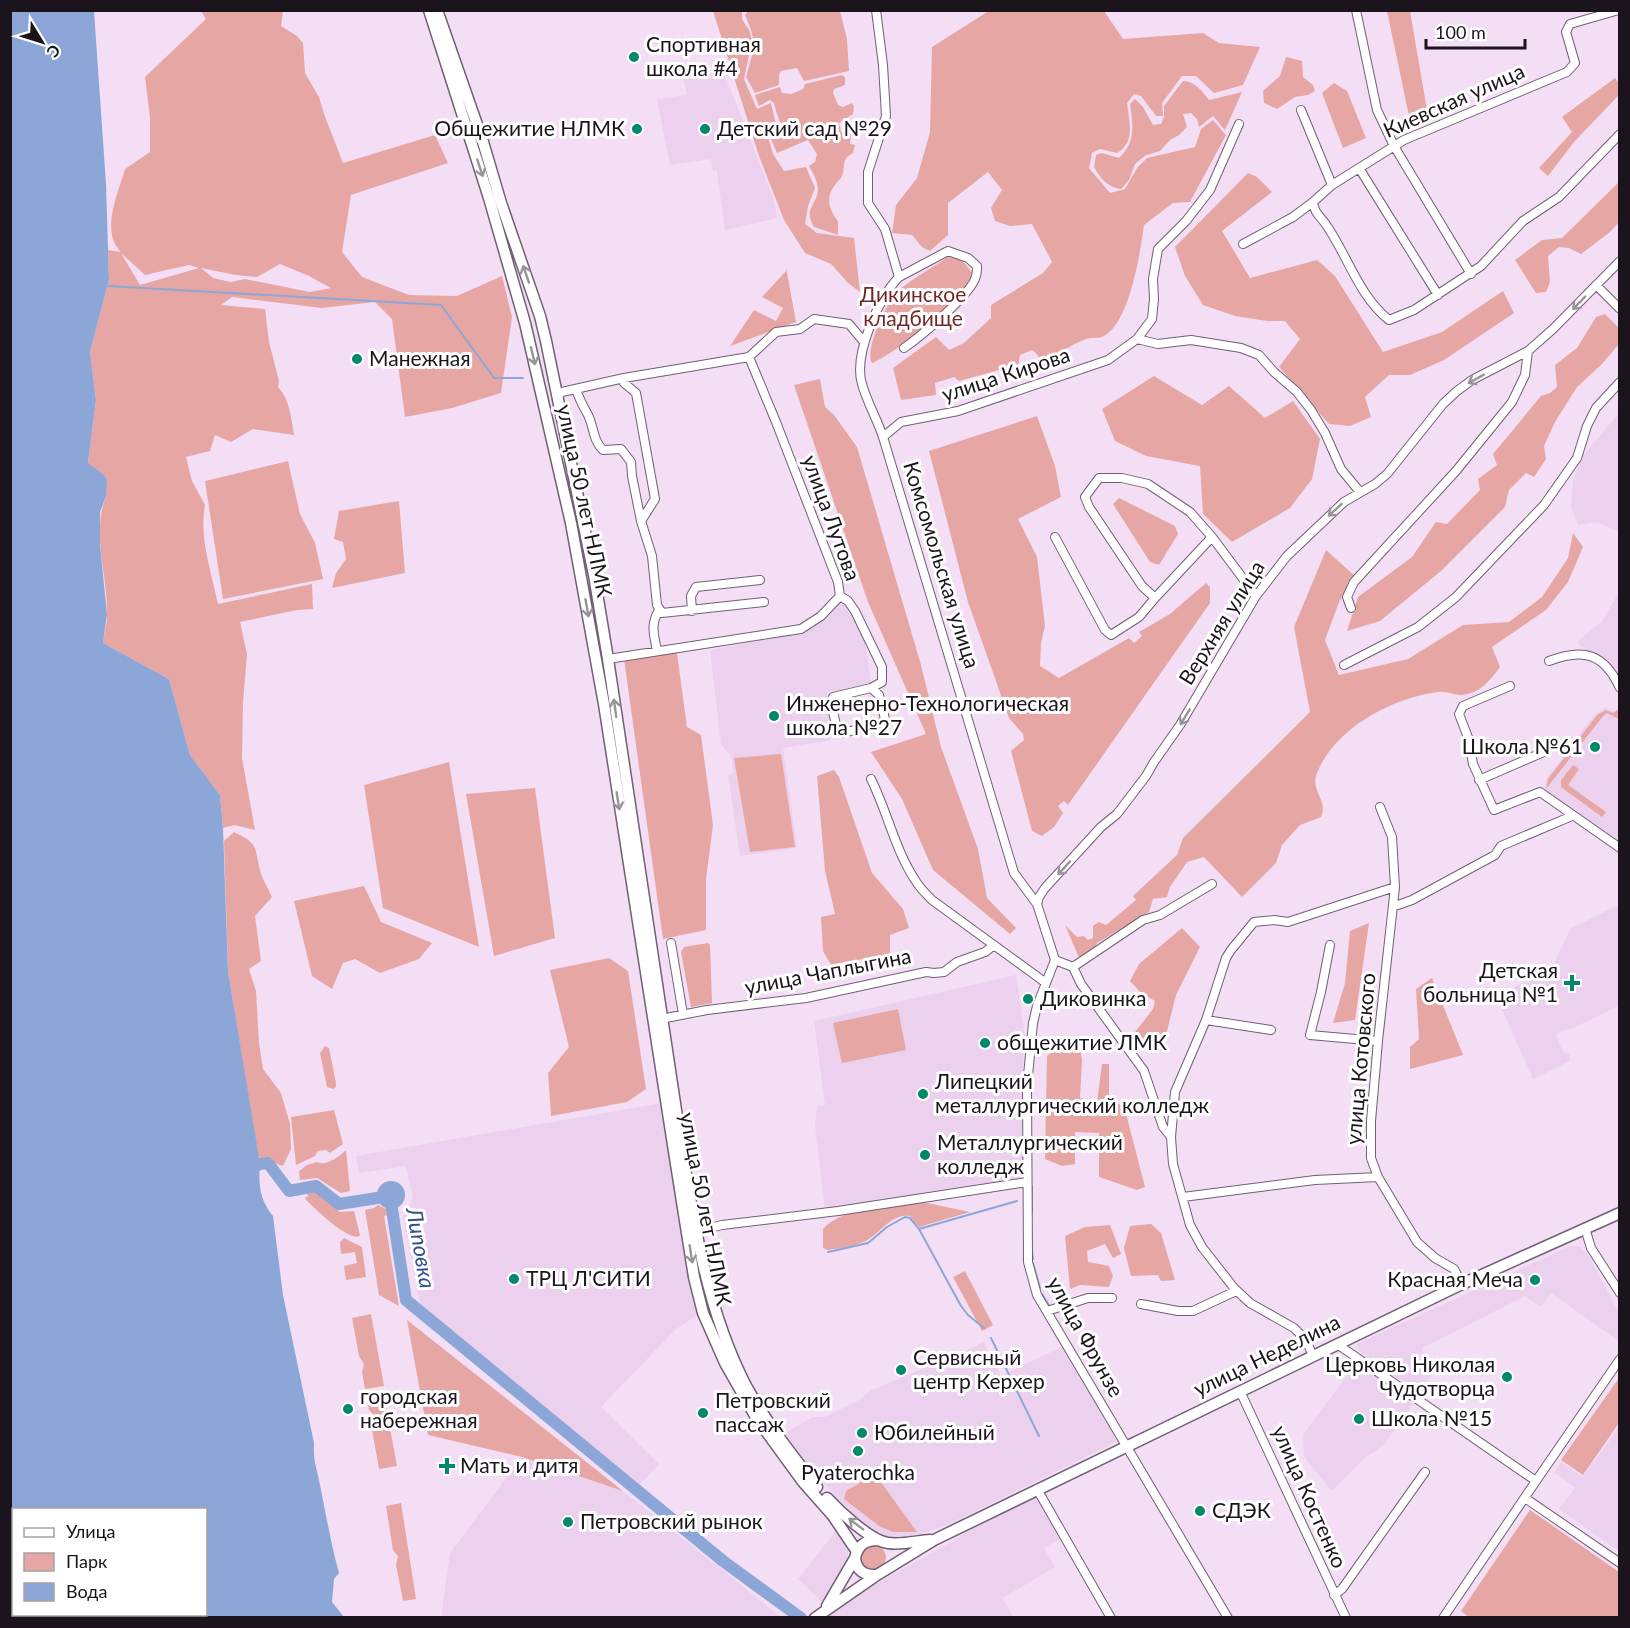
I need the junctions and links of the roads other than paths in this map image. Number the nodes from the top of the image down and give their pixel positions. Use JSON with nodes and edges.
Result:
{"nodes":[{"id":1,"x":429,"y":10,"type":"edge"},
{"id":2,"x":437,"y":10,"type":"edge"},
{"id":3,"x":876,"y":10,"type":"edge"},
{"id":4,"x":1356,"y":10,"type":"edge"},
{"id":5,"x":1618,"y":10,"type":"edge"},
{"id":6,"x":1301,"y":110,"type":"dead end"},
{"id":7,"x":1239,"y":124,"type":"dead end"},
{"id":8,"x":1620,"y":134,"type":"edge"},
{"id":9,"x":1394,"y":146,"type":"junction"},
{"id":10,"x":1359,"y":168,"type":"junction"},
{"id":11,"x":1332,"y":185,"type":"junction"},
{"id":12,"x":1313,"y":202,"type":"junction"},
{"id":13,"x":1244,"y":244,"type":"dead end"},
{"id":14,"x":1620,"y":261,"type":"edge"},
{"id":15,"x":1470,"y":274,"type":"junction"},
{"id":16,"x":899,"y":277,"type":"junction"},
{"id":17,"x":1596,"y":285,"type":"junction"},
{"id":18,"x":1438,"y":296,"type":"junction"},
{"id":19,"x":1620,"y":309,"type":"edge"},
{"id":20,"x":1137,"y":339,"type":"junction"},
{"id":21,"x":864,"y":342,"type":"junction"},
{"id":22,"x":904,"y":348,"type":"dead end"},
{"id":23,"x":1528,"y":351,"type":"junction"},
{"id":24,"x":749,"y":357,"type":"junction"},
{"id":25,"x":624,"y":378,"type":"junction"},
{"id":26,"x":1620,"y":382,"type":"edge"},
{"id":27,"x":576,"y":389,"type":"junction"},
{"id":28,"x":557,"y":397,"type":"junction"},
{"id":29,"x":883,"y":436,"type":"junction"},
{"id":30,"x":1360,"y":492,"type":"junction"},
{"id":31,"x":641,"y":521,"type":"junction"},
{"id":32,"x":1055,"y":537,"type":"dead end"},
{"id":33,"x":1212,"y":537,"type":"junction"},
{"id":34,"x":578,"y":562,"type":"junction"},
{"id":35,"x":594,"y":575,"type":"junction"},
{"id":36,"x":760,"y":580,"type":"dead end"},
{"id":37,"x":840,"y":596,"type":"junction"},
{"id":38,"x":1256,"y":596,"type":"junction"},
{"id":39,"x":1155,"y":598,"type":"junction"},
{"id":40,"x":764,"y":602,"type":"dead end"},
{"id":41,"x":1351,"y":608,"type":"dead end"},
{"id":42,"x":659,"y":610,"type":"junction"},
{"id":43,"x":692,"y":611,"type":"junction"},
{"id":44,"x":657,"y":651,"type":"junction"},
{"id":45,"x":608,"y":659,"type":"junction"},
{"id":46,"x":1549,"y":661,"type":"dead end"},
{"id":47,"x":1344,"y":665,"type":"dead end"},
{"id":48,"x":1510,"y":686,"type":"dead end"},
{"id":49,"x":871,"y":688,"type":"junction"},
{"id":50,"x":1620,"y":688,"type":"edge"},
{"id":51,"x":1546,"y":751,"type":"dead end"},
{"id":52,"x":871,"y":779,"type":"dead end"},
{"id":53,"x":1479,"y":780,"type":"junction"},
{"id":54,"x":1380,"y":807,"type":"dead end"},
{"id":55,"x":1572,"y":816,"type":"junction"},
{"id":56,"x":1620,"y":848,"type":"edge"},
{"id":57,"x":1212,"y":884,"type":"dead end"},
{"id":58,"x":1395,"y":887,"type":"junction"},
{"id":59,"x":1037,"y":904,"type":"junction"},
{"id":60,"x":1393,"y":904,"type":"junction"},
{"id":61,"x":671,"y":943,"type":"dead end"},
{"id":62,"x":994,"y":945,"type":"junction"},
{"id":63,"x":1330,"y":945,"type":"dead end"},
{"id":64,"x":1055,"y":960,"type":"junction"},
{"id":65,"x":1073,"y":967,"type":"junction"},
{"id":66,"x":1046,"y":982,"type":"junction"},
{"id":67,"x":651,"y":1010,"type":"junction"},
{"id":68,"x":683,"y":1014,"type":"junction"},
{"id":69,"x":662,"y":1019,"type":"junction"},
{"id":70,"x":1206,"y":1020,"type":"junction"},
{"id":71,"x":1272,"y":1030,"type":"dead end"},
{"id":72,"x":1378,"y":1041,"type":"junction"},
{"id":73,"x":1171,"y":1137,"type":"junction"},
{"id":74,"x":1378,"y":1177,"type":"junction"},
{"id":75,"x":1027,"y":1182,"type":"junction"},
{"id":76,"x":1183,"y":1197,"type":"junction"},
{"id":77,"x":1620,"y":1213,"type":"edge"},
{"id":78,"x":1585,"y":1228,"type":"junction"},
{"id":79,"x":697,"y":1231,"type":"junction"},
{"id":80,"x":1462,"y":1284,"type":"junction"},
{"id":81,"x":1236,"y":1291,"type":"junction"},
{"id":82,"x":1620,"y":1293,"type":"edge"},
{"id":83,"x":1112,"y":1298,"type":"dead end"},
{"id":84,"x":1141,"y":1304,"type":"dead end"},
{"id":85,"x":1047,"y":1311,"type":"junction"},
{"id":86,"x":1337,"y":1344,"type":"junction"},
{"id":87,"x":1313,"y":1356,"type":"junction"},
{"id":88,"x":1620,"y":1359,"type":"edge"},
{"id":89,"x":1240,"y":1391,"type":"junction"},
{"id":90,"x":1126,"y":1445,"type":"junction"},
{"id":91,"x":1425,"y":1472,"type":"dead end"},
{"id":92,"x":1536,"y":1481,"type":"junction"},
{"id":93,"x":1037,"y":1489,"type":"junction"},
{"id":94,"x":1525,"y":1498,"type":"junction"},
{"id":95,"x":934,"y":1540,"type":"junction"},
{"id":96,"x":882,"y":1542,"type":"junction"},
{"id":97,"x":856,"y":1554,"type":"junction"},
{"id":98,"x":1620,"y":1563,"type":"edge"},
{"id":99,"x":881,"y":1572,"type":"junction"},
{"id":100,"x":1334,"y":1595,"type":"junction"},
{"id":101,"x":825,"y":1610,"type":"junction"},
{"id":102,"x":815,"y":1617,"type":"edge"},
{"id":103,"x":1111,"y":1617,"type":"edge"},
{"id":104,"x":1228,"y":1617,"type":"edge"},
{"id":105,"x":1346,"y":1617,"type":"edge"},
{"id":106,"x":1443,"y":1617,"type":"edge"}],
"edges":[{"from":1,"to":34,"type":"main road","name":"улица 50 лет НЛМК","one_way":true},
{"from":28,"to":2,"type":"main road","name":"улица 50 лет НЛМК","one_way":true},
{"from":3,"to":16,"type":"street"},
{"from":4,"to":9,"type":"street"},
{"from":5,"to":9,"type":"street","name":"Киевская улица"},
{"from":6,"to":11,"type":"street"},
{"from":7,"to":20,"type":"street","name":"улица Кирова"},
{"from":8,"to":15,"type":"street"},
{"from":9,"to":10,"type":"street","name":"Киевская улица"},
{"from":9,"to":15,"type":"street"},
{"from":10,"to":11,"type":"street","name":"Киевская улица"},
{"from":10,"to":18,"type":"street"},
{"from":11,"to":12,"type":"street","name":"Киевская улица"},
{"from":12,"to":13,"type":"street","name":"Киевская улица"},
{"from":12,"to":18,"type":"street"},
{"from":14,"to":17,"type":"street","name":"Верхняя улица"},
{"from":15,"to":18,"type":"street"},
{"from":16,"to":21,"type":"street"},
{"from":16,"to":22,"type":"street"},
{"from":17,"to":19,"type":"street"},
{"from":17,"to":23,"type":"street","name":"Верхняя улица","one_way":true},
{"from":20,"to":29,"type":"street","name":"улица Кирова"},
{"from":20,"to":30,"type":"street"},
{"from":21,"to":24,"type":"street"},
{"from":21,"to":29,"type":"street","name":"Комсомольская улица"},
{"from":23,"to":30,"type":"street","name":"Верхняя улица","one_way":true},
{"from":23,"to":41,"type":"street"},
{"from":24,"to":25,"type":"street"},
{"from":24,"to":37,"type":"street","name":"улица Лутова"},
{"from":25,"to":27,"type":"street"},
{"from":25,"to":31,"type":"street"},
{"from":26,"to":47,"type":"street"},
{"from":27,"to":28,"type":"street"},
{"from":27,"to":31,"type":"street"},
{"from":28,"to":35,"type":"main road","name":"улица 50 лет НЛМК"},
{"from":29,"to":59,"type":"street","name":"Комсомольская улица"},
{"from":30,"to":38,"type":"street","name":"Верхняя улица","one_way":true},
{"from":31,"to":42,"type":"street"},
{"from":32,"to":39,"type":"street"},
{"from":33,"to":38,"type":"street"},
{"from":33,"to":39,"type":"street"},
{"from":33,"to":39,"type":"street"},
{"from":34,"to":35,"type":"main road"},
{"from":34,"to":67,"type":"main road","name":"улица 50 лет НЛМК","one_way":true},
{"from":35,"to":45,"type":"main road","name":"улица 50 лет НЛМК"},
{"from":36,"to":43,"type":"street"},
{"from":37,"to":44,"type":"street","name":"улица Лутова"},
{"from":37,"to":49,"type":"street"},
{"from":38,"to":59,"type":"street","name":"Верхняя улица","one_way":true},
{"from":40,"to":43,"type":"street"},
{"from":42,"to":43,"type":"street"},
{"from":42,"to":44,"type":"street"},
{"from":44,"to":45,"type":"street","name":"улица Лутова"},
{"from":69,"to":45,"type":"main road","name":"улица 50 лет НЛМК","one_way":true},
{"from":46,"to":50,"type":"street"},
{"from":48,"to":53,"type":"street"},
{"from":49,"to":49,"type":"street"},
{"from":51,"to":53,"type":"street"},
{"from":52,"to":62,"type":"street"},
{"from":53,"to":55,"type":"street"},
{"from":54,"to":58,"type":"street","name":"улица Котовского"},
{"from":55,"to":56,"type":"street"},
{"from":55,"to":60,"type":"street"},
{"from":57,"to":65,"type":"street"},
{"from":58,"to":60,"type":"street","name":"улица Котовского"},
{"from":58,"to":70,"type":"street"},
{"from":59,"to":64,"type":"street"},
{"from":60,"to":72,"type":"street","name":"улица Котовского"},
{"from":61,"to":68,"type":"street"},
{"from":62,"to":66,"type":"street"},
{"from":62,"to":68,"type":"street","name":"улица Чаплыгина"},
{"from":63,"to":72,"type":"street"},
{"from":64,"to":65,"type":"street"},
{"from":64,"to":66,"type":"street","name":"улица Фрунзе"},
{"from":65,"to":73,"type":"street"},
{"from":66,"to":75,"type":"street","name":"улица Фрунзе"},
{"from":67,"to":69,"type":"main road"},
{"from":67,"to":97,"type":"main road","name":"улица 50 лет НЛМК","one_way":true},
{"from":68,"to":69,"type":"street","name":"улица Чаплыгина"},
{"from":69,"to":79,"type":"main road","name":"улица 50 лет НЛМК"},
{"from":70,"to":71,"type":"street"},
{"from":70,"to":73,"type":"street"},
{"from":72,"to":74,"type":"street","name":"улица Котовского"},
{"from":73,"to":76,"type":"street"},
{"from":74,"to":76,"type":"street"},
{"from":74,"to":80,"type":"street","name":"улица Котовского"},
{"from":75,"to":79,"type":"street"},
{"from":75,"to":85,"type":"street","name":"улица Фрунзе"},
{"from":76,"to":81,"type":"street"},
{"from":77,"to":78,"type":"main road","name":"улица Неделина"},
{"from":78,"to":80,"type":"main road","name":"улица Неделина"},
{"from":78,"to":82,"type":"street"},
{"from":96,"to":79,"type":"main road","name":"улица 50 лет НЛМК","one_way":true},
{"from":80,"to":86,"type":"main road","name":"улица Неделина"},
{"from":81,"to":84,"type":"street"},
{"from":81,"to":87,"type":"street"},
{"from":83,"to":85,"type":"street"},
{"from":85,"to":90,"type":"street","name":"улица Фрунзе"},
{"from":86,"to":87,"type":"main road","name":"улица Неделина"},
{"from":86,"to":92,"type":"street"},
{"from":87,"to":89,"type":"main road","name":"улица Неделина"},
{"from":88,"to":92,"type":"street"},
{"from":89,"to":90,"type":"main road","name":"улица Неделина"},
{"from":89,"to":100,"type":"street","name":"улица Костенко"},
{"from":90,"to":93,"type":"main road","name":"улица Неделина"},
{"from":90,"to":104,"type":"street","name":"улица Фрунзе"},
{"from":91,"to":100,"type":"street"},
{"from":92,"to":94,"type":"street"},
{"from":93,"to":95,"type":"main road","name":"улица Неделина"},
{"from":93,"to":103,"type":"street"},
{"from":94,"to":98,"type":"street"},
{"from":94,"to":106,"type":"street"},
{"from":95,"to":96,"type":"main road"},
{"from":95,"to":99,"type":"main road","name":"улица Неделина"},
{"from":96,"to":97,"type":"main road"},
{"from":96,"to":99,"type":"main road"},
{"from":97,"to":99,"type":"main road"},
{"from":97,"to":101,"type":"main road"},
{"from":99,"to":101,"type":"main road","name":"улица Неделина"},
{"from":100,"to":105,"type":"street","name":"улица Костенко"},
{"from":101,"to":102,"type":"main road"}]}
